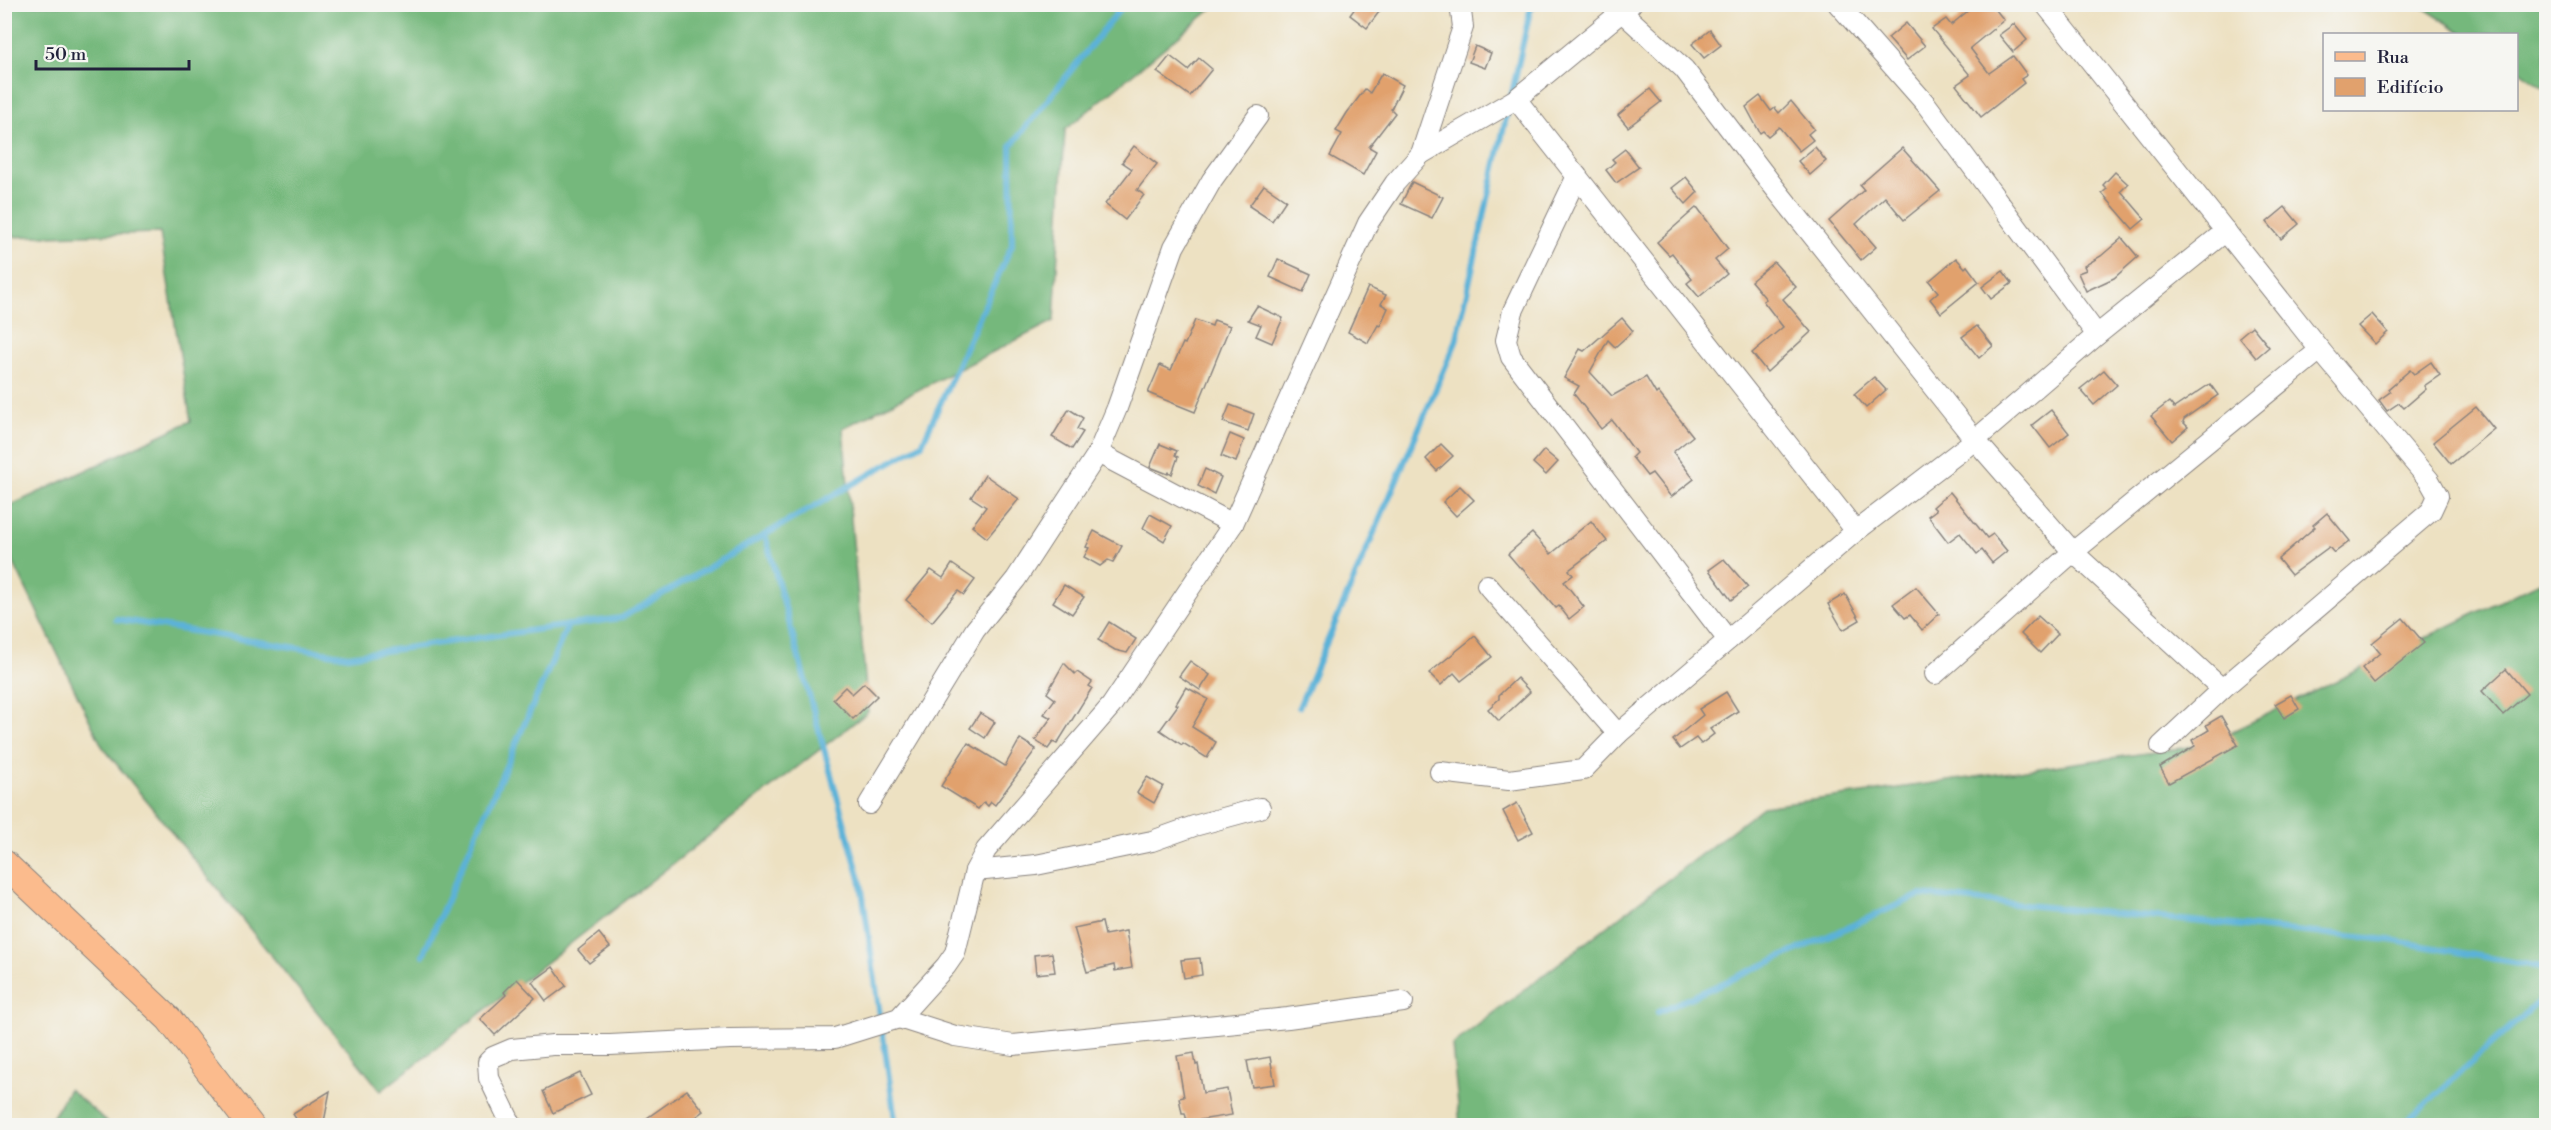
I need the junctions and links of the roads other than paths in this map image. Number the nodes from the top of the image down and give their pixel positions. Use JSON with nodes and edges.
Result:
{"nodes":[{"id":1,"x":1460,"y":4,"type":"edge"},
{"id":2,"x":1838,"y":4,"type":"edge"},
{"id":3,"x":2045,"y":4,"type":"edge"},
{"id":4,"x":1626,"y":8,"type":"edge"},
{"id":5,"x":1516,"y":99,"type":"junction"},
{"id":6,"x":1258,"y":116,"type":"dead end"},
{"id":7,"x":1421,"y":154,"type":"junction"},
{"id":8,"x":1577,"y":176,"type":"junction"},
{"id":9,"x":2226,"y":231,"type":"junction"},
{"id":10,"x":2097,"y":335,"type":"junction"},
{"id":11,"x":2320,"y":350,"type":"junction"},
{"id":12,"x":1975,"y":440,"type":"junction"},
{"id":13,"x":1098,"y":453,"type":"junction"},
{"id":14,"x":1233,"y":524,"type":"junction"},
{"id":15,"x":1856,"y":531,"type":"junction"},
{"id":16,"x":2073,"y":552,"type":"junction"},
{"id":17,"x":1487,"y":585,"type":"dead end"},
{"id":18,"x":1728,"y":640,"type":"junction"},
{"id":19,"x":1935,"y":674,"type":"dead end"},
{"id":20,"x":2222,"y":689,"type":"junction"},
{"id":21,"x":1618,"y":734,"type":"junction"},
{"id":22,"x":2161,"y":746,"type":"dead end"},
{"id":23,"x":1440,"y":772,"type":"dead end"},
{"id":24,"x":868,"y":804,"type":"dead end"},
{"id":25,"x":1260,"y":808,"type":"dead end"},
{"id":26,"x":4,"y":862,"type":"edge"},
{"id":27,"x":975,"y":871,"type":"junction"},
{"id":28,"x":1403,"y":1002,"type":"dead end"},
{"id":29,"x":899,"y":1018,"type":"junction"},
{"id":30,"x":251,"y":1125,"type":"edge"},
{"id":31,"x":512,"y":1125,"type":"edge"}],
"edges":[{"from":1,"to":7,"type":"street"},
{"from":2,"to":10,"type":"street"},
{"from":3,"to":9,"type":"street"},
{"from":4,"to":5,"type":"street"},
{"from":4,"to":12,"type":"street"},
{"from":5,"to":7,"type":"street"},
{"from":5,"to":8,"type":"street"},
{"from":6,"to":13,"type":"street"},
{"from":7,"to":14,"type":"street"},
{"from":8,"to":15,"type":"street"},
{"from":8,"to":18,"type":"street"},
{"from":9,"to":10,"type":"street"},
{"from":9,"to":11,"type":"street"},
{"from":10,"to":12,"type":"street"},
{"from":11,"to":16,"type":"street"},
{"from":11,"to":20,"type":"street"},
{"from":12,"to":15,"type":"street"},
{"from":12,"to":16,"type":"street"},
{"from":13,"to":14,"type":"street"},
{"from":13,"to":24,"type":"street"},
{"from":14,"to":27,"type":"street"},
{"from":15,"to":18,"type":"street"},
{"from":16,"to":19,"type":"street"},
{"from":16,"to":20,"type":"street"},
{"from":17,"to":21,"type":"street"},
{"from":18,"to":21,"type":"street"},
{"from":20,"to":22,"type":"street"},
{"from":21,"to":23,"type":"street"},
{"from":25,"to":27,"type":"street"},
{"from":26,"to":30,"type":"main road"},
{"from":27,"to":29,"type":"street"},
{"from":28,"to":29,"type":"street"},
{"from":29,"to":31,"type":"street"}]}
